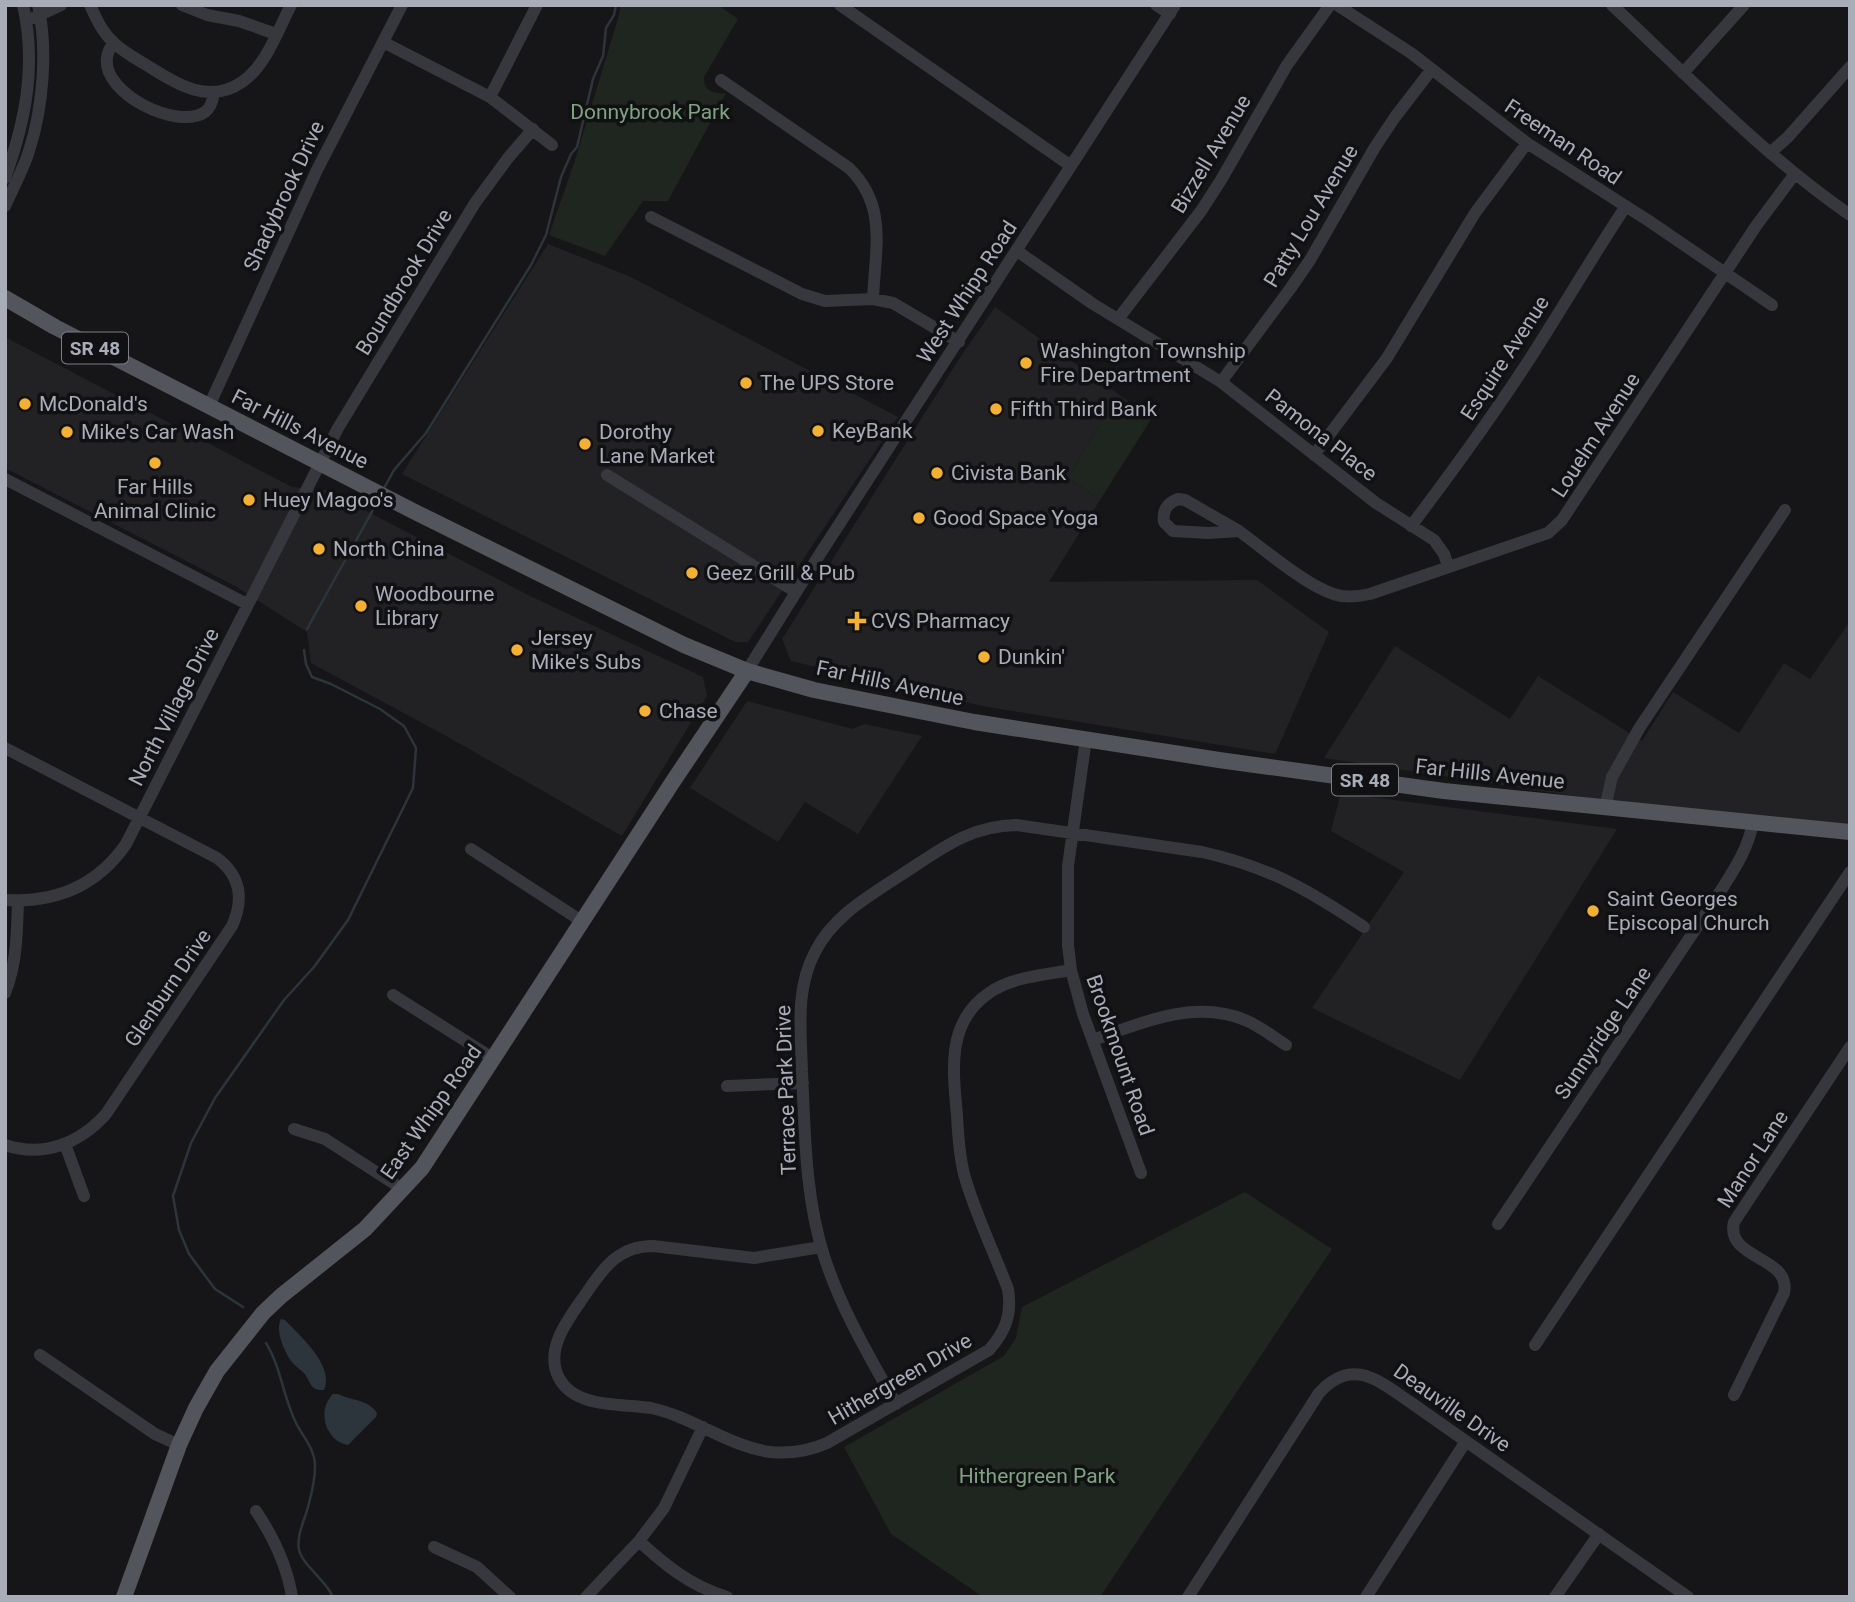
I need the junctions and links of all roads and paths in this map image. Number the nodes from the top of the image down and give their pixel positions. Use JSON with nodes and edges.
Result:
{"nodes":[{"id":1,"x":23,"y":5,"type":"edge"},
{"id":2,"x":61,"y":5,"type":"edge"},
{"id":3,"x":90,"y":5,"type":"edge"},
{"id":4,"x":182,"y":5,"type":"edge"},
{"id":5,"x":291,"y":5,"type":"edge"},
{"id":6,"x":402,"y":5,"type":"edge"},
{"id":7,"x":537,"y":5,"type":"edge"},
{"id":8,"x":840,"y":5,"type":"edge"},
{"id":9,"x":1156,"y":5,"type":"edge"},
{"id":10,"x":1330,"y":5,"type":"edge"},
{"id":11,"x":1337,"y":5,"type":"edge"},
{"id":12,"x":1612,"y":5,"type":"edge"},
{"id":13,"x":1744,"y":5,"type":"edge"},
{"id":14,"x":39,"y":10,"type":"edge"},
{"id":15,"x":1172,"y":10,"type":"edge"},
{"id":16,"x":27,"y":21,"type":"junction"},
{"id":17,"x":276,"y":34,"type":"junction"},
{"id":18,"x":113,"y":42,"type":"junction"},
{"id":19,"x":383,"y":42,"type":"junction"},
{"id":20,"x":1850,"y":67,"type":"edge"},
{"id":21,"x":1432,"y":69,"type":"junction"},
{"id":22,"x":1683,"y":73,"type":"junction"},
{"id":23,"x":721,"y":80,"type":"dead end"},
{"id":24,"x":214,"y":93,"type":"junction"},
{"id":25,"x":490,"y":96,"type":"junction"},
{"id":26,"x":533,"y":129,"type":"junction"},
{"id":27,"x":1527,"y":143,"type":"junction"},
{"id":28,"x":552,"y":145,"type":"dead end"},
{"id":29,"x":1770,"y":153,"type":"junction"},
{"id":30,"x":1071,"y":166,"type":"junction"},
{"id":31,"x":1794,"y":175,"type":"junction"},
{"id":32,"x":5,"y":178,"type":"edge"},
{"id":33,"x":5,"y":206,"type":"edge"},
{"id":34,"x":1626,"y":206,"type":"junction"},
{"id":35,"x":1850,"y":215,"type":"edge"},
{"id":36,"x":651,"y":217,"type":"dead end"},
{"id":37,"x":1017,"y":251,"type":"junction"},
{"id":38,"x":1726,"y":273,"type":"junction"},
{"id":39,"x":5,"y":298,"type":"edge"},
{"id":40,"x":873,"y":299,"type":"junction"},
{"id":41,"x":1772,"y":305,"type":"dead end"},
{"id":42,"x":1118,"y":319,"type":"junction"},
{"id":43,"x":959,"y":342,"type":"junction"},
{"id":44,"x":1221,"y":382,"type":"junction"},
{"id":45,"x":209,"y":406,"type":"junction"},
{"id":46,"x":1314,"y":454,"type":"junction"},
{"id":47,"x":320,"y":462,"type":"junction"},
{"id":48,"x":607,"y":475,"type":"dead end"},
{"id":49,"x":5,"y":479,"type":"edge"},
{"id":50,"x":1785,"y":510,"type":"dead end"},
{"id":51,"x":1411,"y":526,"type":"junction"},
{"id":52,"x":1239,"y":531,"type":"junction"},
{"id":53,"x":1448,"y":566,"type":"junction"},
{"id":54,"x":796,"y":592,"type":"junction"},
{"id":55,"x":247,"y":604,"type":"junction"},
{"id":56,"x":747,"y":671,"type":"junction"},
{"id":57,"x":1086,"y":739,"type":"junction"},
{"id":58,"x":5,"y":748,"type":"edge"},
{"id":59,"x":1605,"y":808,"type":"junction"},
{"id":60,"x":141,"y":816,"type":"junction"},
{"id":61,"x":1753,"y":822,"type":"junction"},
{"id":62,"x":1073,"y":832,"type":"junction"},
{"id":63,"x":1850,"y":832,"type":"edge"},
{"id":64,"x":471,"y":849,"type":"dead end"},
{"id":65,"x":1850,"y":872,"type":"edge"},
{"id":66,"x":12,"y":900,"type":"edge"},
{"id":67,"x":583,"y":922,"type":"junction"},
{"id":68,"x":1364,"y":927,"type":"dead end"},
{"id":69,"x":1071,"y":970,"type":"junction"},
{"id":70,"x":5,"y":993,"type":"edge"},
{"id":71,"x":393,"y":995,"type":"dead end"},
{"id":72,"x":1093,"y":1040,"type":"junction"},
{"id":73,"x":1286,"y":1045,"type":"dead end"},
{"id":74,"x":1850,"y":1047,"type":"edge"},
{"id":75,"x":494,"y":1059,"type":"junction"},
{"id":76,"x":803,"y":1083,"type":"junction"},
{"id":77,"x":727,"y":1086,"type":"dead end"},
{"id":78,"x":294,"y":1129,"type":"dead end"},
{"id":79,"x":65,"y":1144,"type":"junction"},
{"id":80,"x":5,"y":1145,"type":"edge"},
{"id":81,"x":1141,"y":1173,"type":"dead end"},
{"id":82,"x":404,"y":1190,"type":"junction"},
{"id":83,"x":84,"y":1196,"type":"dead end"},
{"id":84,"x":1498,"y":1224,"type":"dead end"},
{"id":85,"x":821,"y":1247,"type":"junction"},
{"id":86,"x":1535,"y":1345,"type":"dead end"},
{"id":87,"x":40,"y":1355,"type":"dead end"},
{"id":88,"x":1734,"y":1395,"type":"dead end"},
{"id":89,"x":896,"y":1404,"type":"junction"},
{"id":90,"x":703,"y":1427,"type":"junction"},
{"id":91,"x":1466,"y":1441,"type":"junction"},
{"id":92,"x":179,"y":1445,"type":"junction"},
{"id":93,"x":256,"y":1511,"type":"dead end"},
{"id":94,"x":1599,"y":1534,"type":"junction"},
{"id":95,"x":639,"y":1541,"type":"junction"},
{"id":96,"x":434,"y":1547,"type":"dead end"},
{"id":97,"x":124,"y":1597,"type":"edge"},
{"id":98,"x":292,"y":1597,"type":"edge"},
{"id":99,"x":509,"y":1597,"type":"edge"},
{"id":100,"x":586,"y":1597,"type":"edge"},
{"id":101,"x":727,"y":1597,"type":"edge"},
{"id":102,"x":1188,"y":1597,"type":"edge"},
{"id":103,"x":1366,"y":1597,"type":"edge"},
{"id":104,"x":1555,"y":1597,"type":"edge"},
{"id":105,"x":1688,"y":1597,"type":"edge"}],
"edges":[{"from":1,"to":16,"type":"street"},
{"from":2,"to":14,"type":"street"},
{"from":3,"to":18,"type":"street"},
{"from":4,"to":17,"type":"street"},
{"from":5,"to":17,"type":"street"},
{"from":6,"to":19,"type":"street","name":"Shadybrook Drive"},
{"from":7,"to":25,"type":"street"},
{"from":8,"to":30,"type":"street"},
{"from":9,"to":15,"type":"street"},
{"from":10,"to":42,"type":"street","name":"Bizzell Avenue"},
{"from":11,"to":21,"type":"street","name":"Freeman Road"},
{"from":12,"to":22,"type":"street"},
{"from":13,"to":22,"type":"street"},
{"from":14,"to":16,"type":"street"},
{"from":14,"to":33,"type":"street"},
{"from":15,"to":30,"type":"street","name":"West Whipp Road"},
{"from":16,"to":32,"type":"street"},
{"from":17,"to":24,"type":"street"},
{"from":18,"to":24,"type":"street"},
{"from":18,"to":24,"type":"street"},
{"from":19,"to":25,"type":"street"},
{"from":19,"to":45,"type":"street","name":"Shadybrook Drive"},
{"from":20,"to":29,"type":"street"},
{"from":21,"to":27,"type":"street","name":"Freeman Road"},
{"from":21,"to":44,"type":"street","name":"Patty Lou Avenue"},
{"from":22,"to":29,"type":"street"},
{"from":23,"to":40,"type":"street"},
{"from":25,"to":26,"type":"street"},
{"from":26,"to":28,"type":"street"},
{"from":26,"to":47,"type":"street","name":"Boundbrook Drive"},
{"from":27,"to":34,"type":"street","name":"Freeman Road"},
{"from":27,"to":46,"type":"street"},
{"from":29,"to":31,"type":"street"},
{"from":30,"to":37,"type":"street","name":"West Whipp Road"},
{"from":31,"to":35,"type":"street"},
{"from":31,"to":38,"type":"street","name":"Louelm Avenue"},
{"from":34,"to":38,"type":"street","name":"Freeman Road"},
{"from":34,"to":51,"type":"street","name":"Esquire Avenue"},
{"from":36,"to":40,"type":"street"},
{"from":37,"to":42,"type":"street","name":"Pamona Place"},
{"from":37,"to":43,"type":"street","name":"West Whipp Road"},
{"from":38,"to":41,"type":"street","name":"Freeman Road"},
{"from":38,"to":53,"type":"street","name":"Louelm Avenue"},
{"from":39,"to":45,"type":"main road","name":"Far Hills Avenue","number":"SR 48"},
{"from":40,"to":43,"type":"street"},
{"from":42,"to":44,"type":"street","name":"Pamona Place"},
{"from":43,"to":54,"type":"street","name":"West Whipp Road"},
{"from":44,"to":46,"type":"street","name":"Pamona Place"},
{"from":45,"to":47,"type":"main road","name":"Far Hills Avenue","number":"SR 48"},
{"from":46,"to":51,"type":"street","name":"Pamona Place"},
{"from":47,"to":55,"type":"street","name":"North Village Drive"},
{"from":47,"to":56,"type":"main road","name":"Far Hills Avenue","number":"SR 48"},
{"from":48,"to":54,"type":"street"},
{"from":49,"to":55,"type":"street"},
{"from":50,"to":59,"type":"street"},
{"from":51,"to":53,"type":"street","name":"Pamona Place"},
{"from":52,"to":52,"type":"street"},
{"from":52,"to":53,"type":"street","name":"Louelm Avenue"},
{"from":54,"to":56,"type":"street","name":"West Whipp Road"},
{"from":55,"to":60,"type":"street","name":"North Village Drive"},
{"from":56,"to":57,"type":"main road","name":"Far Hills Avenue","number":"SR 48"},
{"from":56,"to":67,"type":"main road","name":"East Whipp Road"},
{"from":57,"to":59,"type":"main road","name":"Far Hills Avenue","number":"SR 48"},
{"from":57,"to":62,"type":"street","name":"Brookmount Road"},
{"from":58,"to":60,"type":"street","name":"Glenburn Drive"},
{"from":59,"to":61,"type":"main road","name":"Far Hills Avenue","number":"SR 48"},
{"from":60,"to":66,"type":"street","name":"North Village Drive"},
{"from":60,"to":79,"type":"street","name":"Glenburn Drive"},
{"from":61,"to":63,"type":"main road","name":"Far Hills Avenue","number":"SR 48"},
{"from":61,"to":84,"type":"street","name":"Sunnyridge Lane"},
{"from":62,"to":68,"type":"street","name":"Terrace Park Drive"},
{"from":62,"to":69,"type":"street","name":"Brookmount Road"},
{"from":62,"to":76,"type":"street","name":"Terrace Park Drive"},
{"from":64,"to":67,"type":"street"},
{"from":65,"to":86,"type":"street"},
{"from":66,"to":70,"type":"street"},
{"from":67,"to":75,"type":"main road","name":"East Whipp Road"},
{"from":69,"to":72,"type":"street","name":"Brookmount Road"},
{"from":69,"to":89,"type":"street","name":"Hithergreen Drive"},
{"from":71,"to":75,"type":"street"},
{"from":72,"to":73,"type":"street"},
{"from":72,"to":81,"type":"street","name":"Brookmount Road"},
{"from":74,"to":88,"type":"street","name":"Manor Lane"},
{"from":75,"to":82,"type":"main road","name":"East Whipp Road"},
{"from":76,"to":77,"type":"street"},
{"from":76,"to":85,"type":"street","name":"Terrace Park Drive"},
{"from":78,"to":82,"type":"street"},
{"from":79,"to":80,"type":"street","name":"Glenburn Drive"},
{"from":79,"to":83,"type":"street"},
{"from":82,"to":92,"type":"main road","name":"East Whipp Road"},
{"from":85,"to":89,"type":"street","name":"Terrace Park Drive"},
{"from":85,"to":90,"type":"street","name":"Hithergreen Drive"},
{"from":87,"to":92,"type":"street"},
{"from":89,"to":90,"type":"street","name":"Hithergreen Drive"},
{"from":90,"to":95,"type":"street"},
{"from":91,"to":94,"type":"street","name":"Deauville Drive"},
{"from":91,"to":102,"type":"street","name":"Deauville Drive"},
{"from":91,"to":103,"type":"street"},
{"from":92,"to":97,"type":"main road","name":"East Whipp Road"},
{"from":93,"to":98,"type":"street"},
{"from":94,"to":104,"type":"street"},
{"from":94,"to":105,"type":"street","name":"Deauville Drive"},
{"from":95,"to":100,"type":"street"},
{"from":95,"to":101,"type":"street"},
{"from":96,"to":99,"type":"street"}]}
